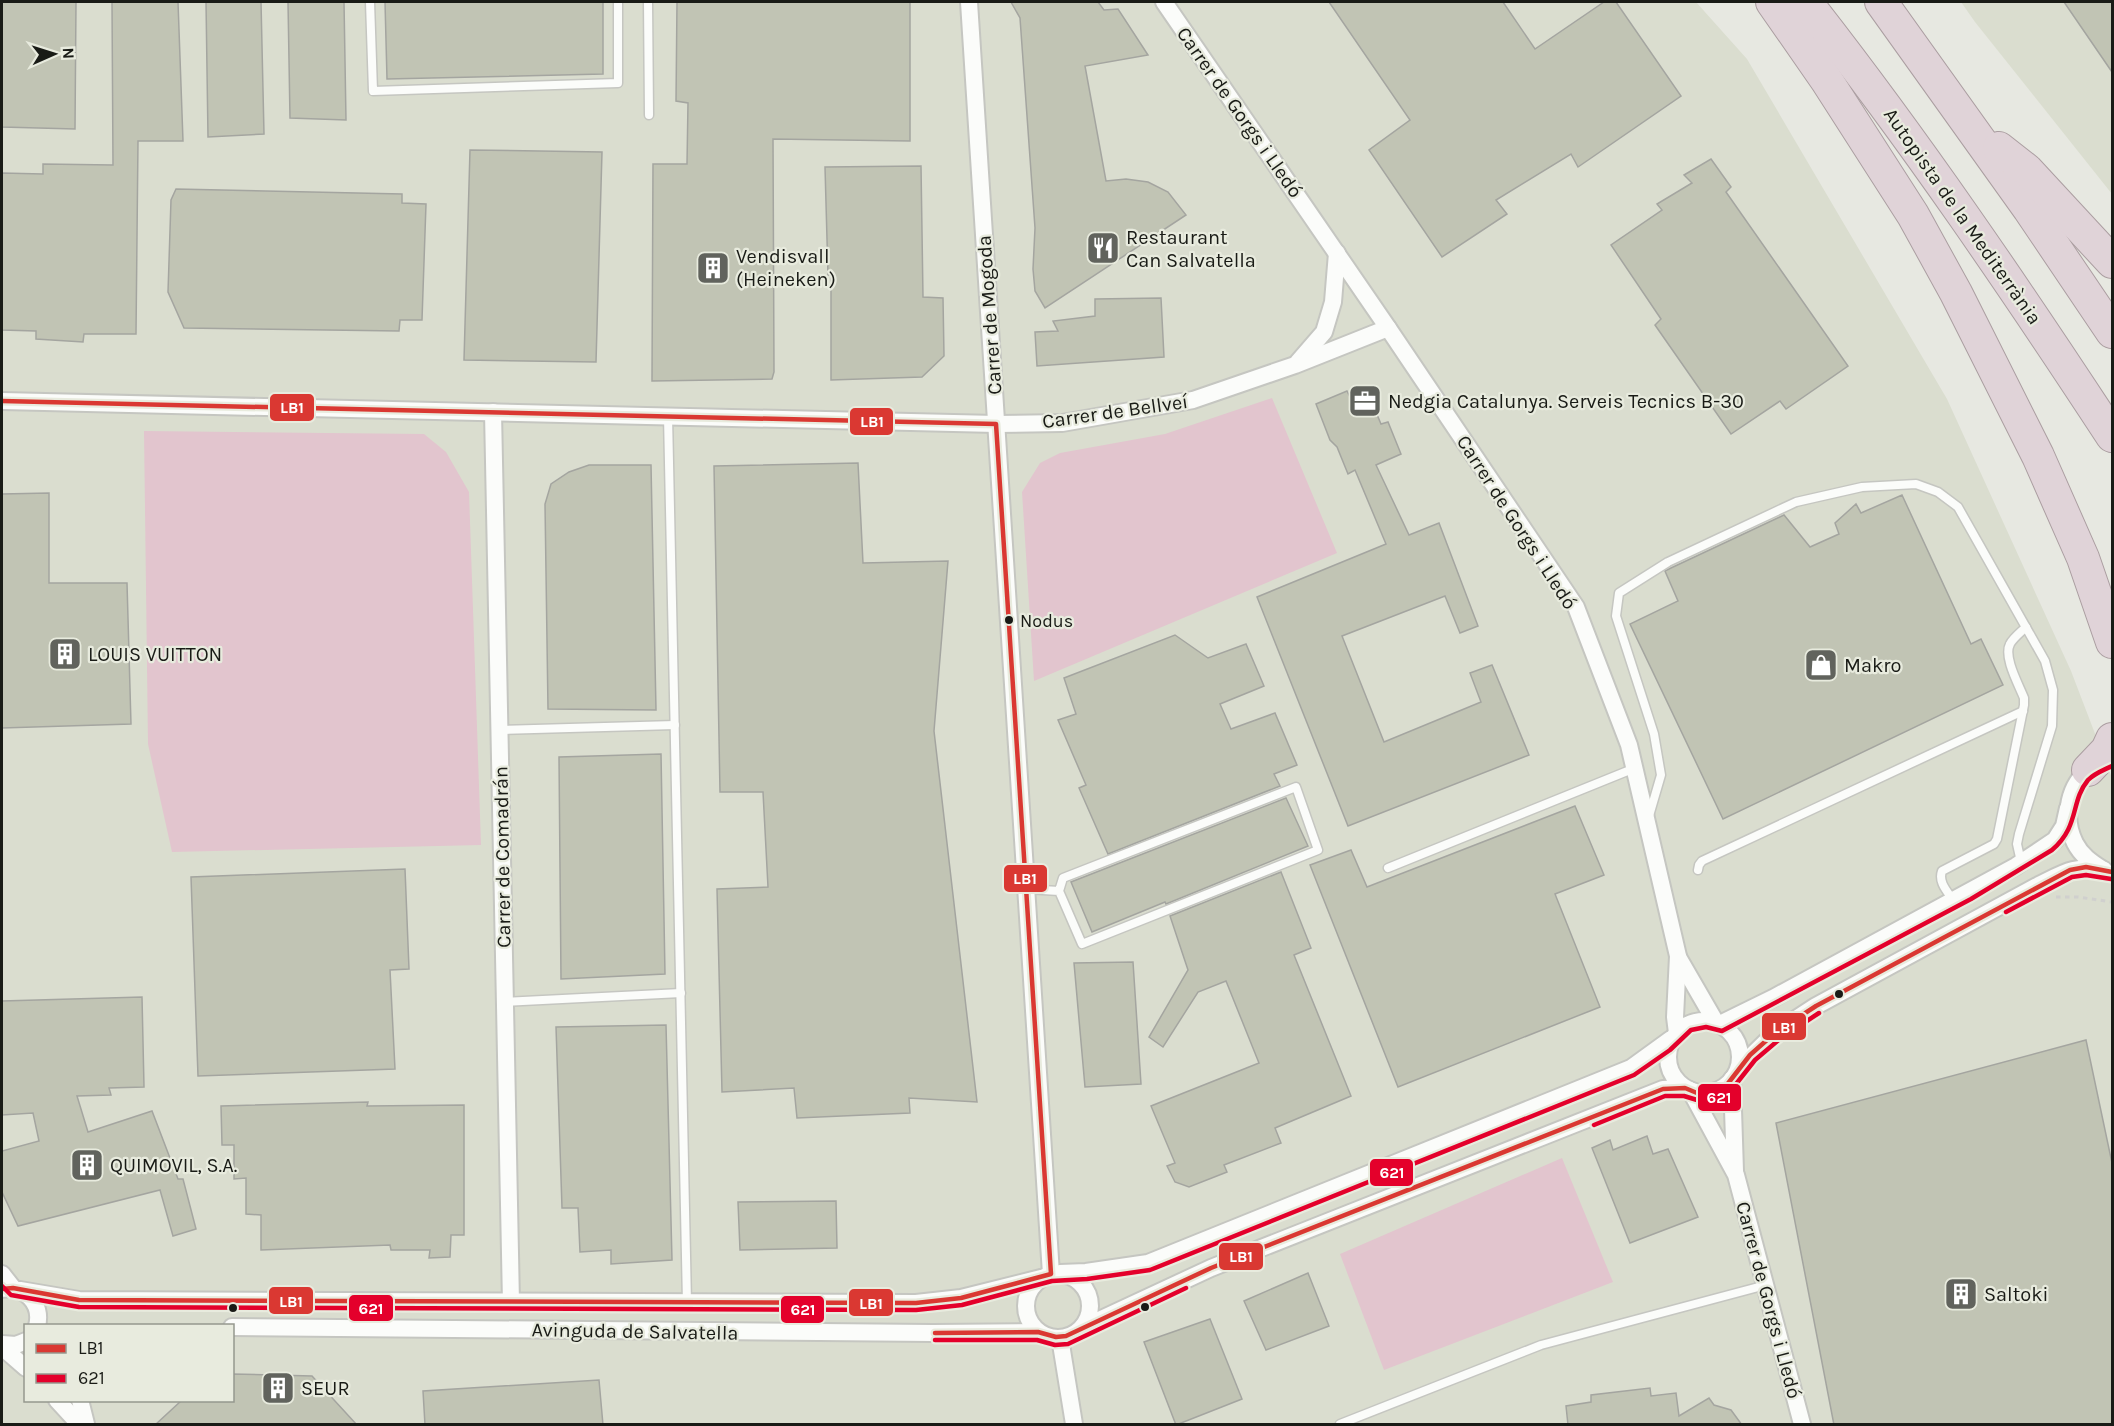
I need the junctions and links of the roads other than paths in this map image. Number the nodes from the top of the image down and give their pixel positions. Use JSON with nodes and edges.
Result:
{"nodes":[{"id":1,"x":370,"y":2,"type":"edge"},
{"id":2,"x":618,"y":2,"type":"edge"},
{"id":3,"x":648,"y":2,"type":"edge"},
{"id":4,"x":969,"y":2,"type":"edge"},
{"id":5,"x":1164,"y":2,"type":"edge"},
{"id":6,"x":1772,"y":2,"type":"edge"},
{"id":7,"x":1806,"y":2,"type":"edge"},
{"id":8,"x":1881,"y":2,"type":"edge"},
{"id":9,"x":649,"y":115,"type":"dead end"},
{"id":10,"x":1971,"y":126,"type":"junction"},
{"id":11,"x":1337,"y":253,"type":"junction"},
{"id":12,"x":2112,"y":262,"type":"edge"},
{"id":13,"x":1388,"y":328,"type":"junction"},
{"id":14,"x":2112,"y":332,"type":"edge"},
{"id":15,"x":1295,"y":365,"type":"junction"},
{"id":16,"x":2,"y":401,"type":"edge"},
{"id":17,"x":493,"y":412,"type":"junction"},
{"id":18,"x":668,"y":416,"type":"junction"},
{"id":19,"x":996,"y":424,"type":"junction"},
{"id":20,"x":2112,"y":436,"type":"edge"},
{"id":21,"x":2026,"y":627,"type":"junction"},
{"id":22,"x":2112,"y":642,"type":"edge"},
{"id":23,"x":2023,"y":711,"type":"junction"},
{"id":24,"x":675,"y":725,"type":"junction"},
{"id":25,"x":500,"y":730,"type":"junction"},
{"id":26,"x":2112,"y":739,"type":"edge"},
{"id":27,"x":2100,"y":764,"type":"edge"},
{"id":28,"x":1635,"y":768,"type":"junction"},
{"id":29,"x":2068,"y":808,"type":"junction"},
{"id":30,"x":1647,"y":822,"type":"junction"},
{"id":31,"x":2021,"y":862,"type":"junction"},
{"id":32,"x":1388,"y":868,"type":"dead end"},
{"id":33,"x":1698,"y":870,"type":"dead end"},
{"id":34,"x":2108,"y":871,"type":"edge"},
{"id":35,"x":1026,"y":889,"type":"junction"},
{"id":36,"x":1059,"y":891,"type":"junction"},
{"id":37,"x":1953,"y":900,"type":"junction"},
{"id":38,"x":1678,"y":956,"type":"junction"},
{"id":39,"x":681,"y":993,"type":"junction"},
{"id":40,"x":505,"y":1002,"type":"junction"},
{"id":41,"x":1717,"y":1023,"type":"junction"},
{"id":42,"x":1674,"y":1036,"type":"junction"},
{"id":43,"x":1735,"y":1074,"type":"junction"},
{"id":44,"x":1688,"y":1089,"type":"junction"},
{"id":45,"x":1736,"y":1175,"type":"junction"},
{"id":46,"x":2,"y":1274,"type":"edge"},
{"id":47,"x":1050,"y":1275,"type":"junction"},
{"id":48,"x":1766,"y":1285,"type":"junction"},
{"id":49,"x":11,"y":1289,"type":"edge"},
{"id":50,"x":511,"y":1303,"type":"junction"},
{"id":51,"x":687,"y":1303,"type":"junction"},
{"id":52,"x":39,"y":1321,"type":"edge"},
{"id":53,"x":234,"y":1327,"type":"edge"},
{"id":54,"x":1082,"y":1328,"type":"junction"},
{"id":55,"x":1038,"y":1332,"type":"junction"},
{"id":56,"x":1060,"y":1338,"type":"junction"},
{"id":57,"x":24,"y":1341,"type":"edge"},
{"id":58,"x":2,"y":1346,"type":"edge"},
{"id":59,"x":24,"y":1366,"type":"edge"},
{"id":60,"x":58,"y":1402,"type":"edge"},
{"id":61,"x":74,"y":1402,"type":"edge"},
{"id":62,"x":80,"y":1402,"type":"edge"},
{"id":63,"x":79,"y":1425,"type":"edge"},
{"id":64,"x":85,"y":1425,"type":"edge"},
{"id":65,"x":1074,"y":1425,"type":"edge"},
{"id":66,"x":1340,"y":1425,"type":"edge"},
{"id":67,"x":1802,"y":1425,"type":"edge"}],
"edges":[{"from":1,"to":2,"type":"lane"},
{"from":3,"to":9,"type":"lane"},
{"from":4,"to":19,"type":"street","name":"Carrer de Mogoda"},
{"from":5,"to":11,"type":"street","name":"Carrer de Gorgs i Lledó"},
{"from":6,"to":22,"type":"highway"},
{"from":7,"to":20,"type":"highway","name":"Autopista de la Mediterrània"},
{"from":8,"to":10,"type":"highway"},
{"from":10,"to":12,"type":"highway"},
{"from":10,"to":14,"type":"highway"},
{"from":11,"to":13,"type":"street","name":"Carrer de Gorgs i Lledó"},
{"from":11,"to":15,"type":"street"},
{"from":13,"to":15,"type":"street","name":"Carrer de Bellveí"},
{"from":13,"to":28,"type":"street","name":"Carrer de Gorgs i Lledó"},
{"from":15,"to":19,"type":"street","name":"Carrer de Bellveí"},
{"from":16,"to":17,"type":"street","name":"Carrer de Bellveí"},
{"from":17,"to":18,"type":"street","name":"Carrer de Bellveí"},
{"from":17,"to":25,"type":"street","name":"Carrer de Comadrán"},
{"from":18,"to":19,"type":"street","name":"Carrer de Bellveí"},
{"from":18,"to":24,"type":"lane"},
{"from":19,"to":35,"type":"street","name":"Carrer de Mogoda"},
{"from":21,"to":23,"type":"lane"},
{"from":21,"to":30,"type":"lane"},
{"from":21,"to":31,"type":"lane"},
{"from":23,"to":33,"type":"lane"},
{"from":23,"to":37,"type":"lane"},
{"from":24,"to":25,"type":"lane"},
{"from":24,"to":39,"type":"lane"},
{"from":25,"to":40,"type":"street","name":"Carrer de Comadrán"},
{"from":26,"to":27,"type":"highway"},
{"from":27,"to":29,"type":"street"},
{"from":28,"to":30,"type":"street","name":"Carrer de Gorgs i Lledó"},
{"from":28,"to":32,"type":"lane"},
{"from":29,"to":31,"type":"street"},
{"from":29,"to":34,"type":"street"},
{"from":30,"to":38,"type":"street","name":"Carrer de Gorgs i Lledó"},
{"from":31,"to":37,"type":"street"},
{"from":34,"to":43,"type":"street"},
{"from":35,"to":36,"type":"lane"},
{"from":35,"to":47,"type":"street","name":"Carrer de Mogoda"},
{"from":36,"to":36,"type":"lane"},
{"from":37,"to":41,"type":"street"},
{"from":38,"to":41,"type":"street","name":"Carrer de Gorgs i Lledó"},
{"from":38,"to":42,"type":"street","name":"Carrer de Gorgs i Lledó"},
{"from":39,"to":40,"type":"lane"},
{"from":39,"to":51,"type":"lane"},
{"from":40,"to":50,"type":"street","name":"Carrer de Comadrán"},
{"from":41,"to":42,"type":"street"},
{"from":41,"to":43,"type":"street"},
{"from":42,"to":44,"type":"street"},
{"from":42,"to":47,"type":"street","name":"Avinguda de Salvatella"},
{"from":43,"to":44,"type":"street"},
{"from":43,"to":45,"type":"street","name":"Carrer de Gorgs i Lledó"},
{"from":44,"to":45,"type":"street","name":"Carrer de Gorgs i Lledó"},
{"from":44,"to":54,"type":"street"},
{"from":45,"to":48,"type":"street","name":"Carrer de Gorgs i Lledó"},
{"from":46,"to":49,"type":"street"},
{"from":47,"to":51,"type":"street","name":"Avinguda de Salvatella"},
{"from":47,"to":54,"type":"street"},
{"from":47,"to":55,"type":"street"},
{"from":48,"to":66,"type":"lane"},
{"from":48,"to":67,"type":"street","name":"Carrer de Gorgs i Lledó"},
{"from":49,"to":50,"type":"street","name":"Avinguda de Salvatella"},
{"from":49,"to":52,"type":"street"},
{"from":50,"to":51,"type":"street","name":"Avinguda de Salvatella"},
{"from":53,"to":55,"type":"street","name":"Avinguda de Salvatella"},
{"from":54,"to":56,"type":"street"},
{"from":55,"to":56,"type":"street"},
{"from":56,"to":65,"type":"street"},
{"from":57,"to":58,"type":"street"},
{"from":58,"to":59,"type":"street"},
{"from":60,"to":63,"type":"street"},
{"from":61,"to":64,"type":"street"},
{"from":62,"to":64,"type":"street"}]}
